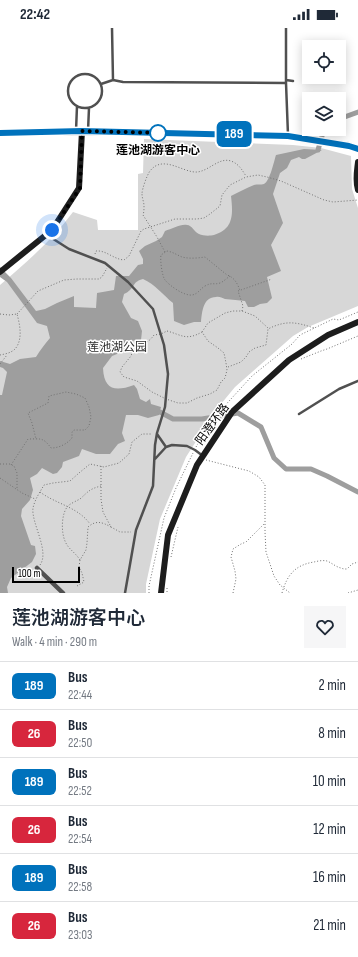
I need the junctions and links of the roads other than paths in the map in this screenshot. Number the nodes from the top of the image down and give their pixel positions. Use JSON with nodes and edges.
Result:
{"nodes":[{"id":1,"x":112,"y":28,"type":"edge"},
{"id":2,"x":286,"y":28,"type":"edge"},
{"id":3,"x":113,"y":80,"type":"junction"},
{"id":4,"x":286,"y":81,"type":"junction"},
{"id":5,"x":293,"y":81,"type":"dead end"},
{"id":6,"x":101,"y":84,"type":"junction"},
{"id":7,"x":77,"y":106,"type":"junction"},
{"id":8,"x":89,"y":108,"type":"junction"},
{"id":9,"x":82,"y":131,"type":"junction"},
{"id":10,"x":0,"y":133,"type":"edge"},
{"id":11,"x":288,"y":136,"type":"junction"},
{"id":12,"x":358,"y":149,"type":"edge"},
{"id":13,"x":358,"y":162,"type":"edge"},
{"id":14,"x":358,"y":190,"type":"edge"},
{"id":15,"x":47,"y":235,"type":"junction"},
{"id":16,"x":0,"y":272,"type":"edge"},
{"id":17,"x":358,"y":322,"type":"edge"},
{"id":18,"x":358,"y":381,"type":"edge"},
{"id":19,"x":299,"y":414,"type":"dead end"},
{"id":20,"x":157,"y":433,"type":"junction"},
{"id":21,"x":166,"y":447,"type":"junction"},
{"id":22,"x":203,"y":456,"type":"junction"},
{"id":23,"x":155,"y":460,"type":"junction"},
{"id":24,"x":37,"y":568,"type":"road end"},
{"id":25,"x":63,"y":593,"type":"edge"},
{"id":26,"x":125,"y":593,"type":"edge"},
{"id":27,"x":161,"y":593,"type":"edge"}],
"edges":[{"from":1,"to":3,"type":"lane"},
{"from":2,"to":4,"type":"lane"},
{"from":3,"to":4,"type":"lane"},
{"from":3,"to":6,"type":"lane"},
{"from":4,"to":5,"type":"lane"},
{"from":4,"to":11,"type":"lane"},
{"from":6,"to":7,"type":"lane"},
{"from":6,"to":8,"type":"lane"},
{"from":7,"to":8,"type":"lane"},
{"from":7,"to":9,"type":"lane"},
{"from":8,"to":9,"type":"lane"},
{"from":9,"to":10,"type":"street"},
{"from":9,"to":11,"type":"street"},
{"from":9,"to":15,"type":"street"},
{"from":11,"to":12,"type":"street"},
{"from":13,"to":14,"type":"street"},
{"from":15,"to":16,"type":"street"},
{"from":15,"to":20,"type":"lane"},
{"from":17,"to":22,"type":"street","name":"阳澄环路"},
{"from":18,"to":19,"type":"lane"},
{"from":20,"to":21,"type":"lane"},
{"from":20,"to":23,"type":"lane"},
{"from":21,"to":22,"type":"lane"},
{"from":21,"to":23,"type":"lane"},
{"from":22,"to":27,"type":"street","name":"阳澄环路"},
{"from":23,"to":26,"type":"lane"},
{"from":24,"to":25,"type":"street"}]}
